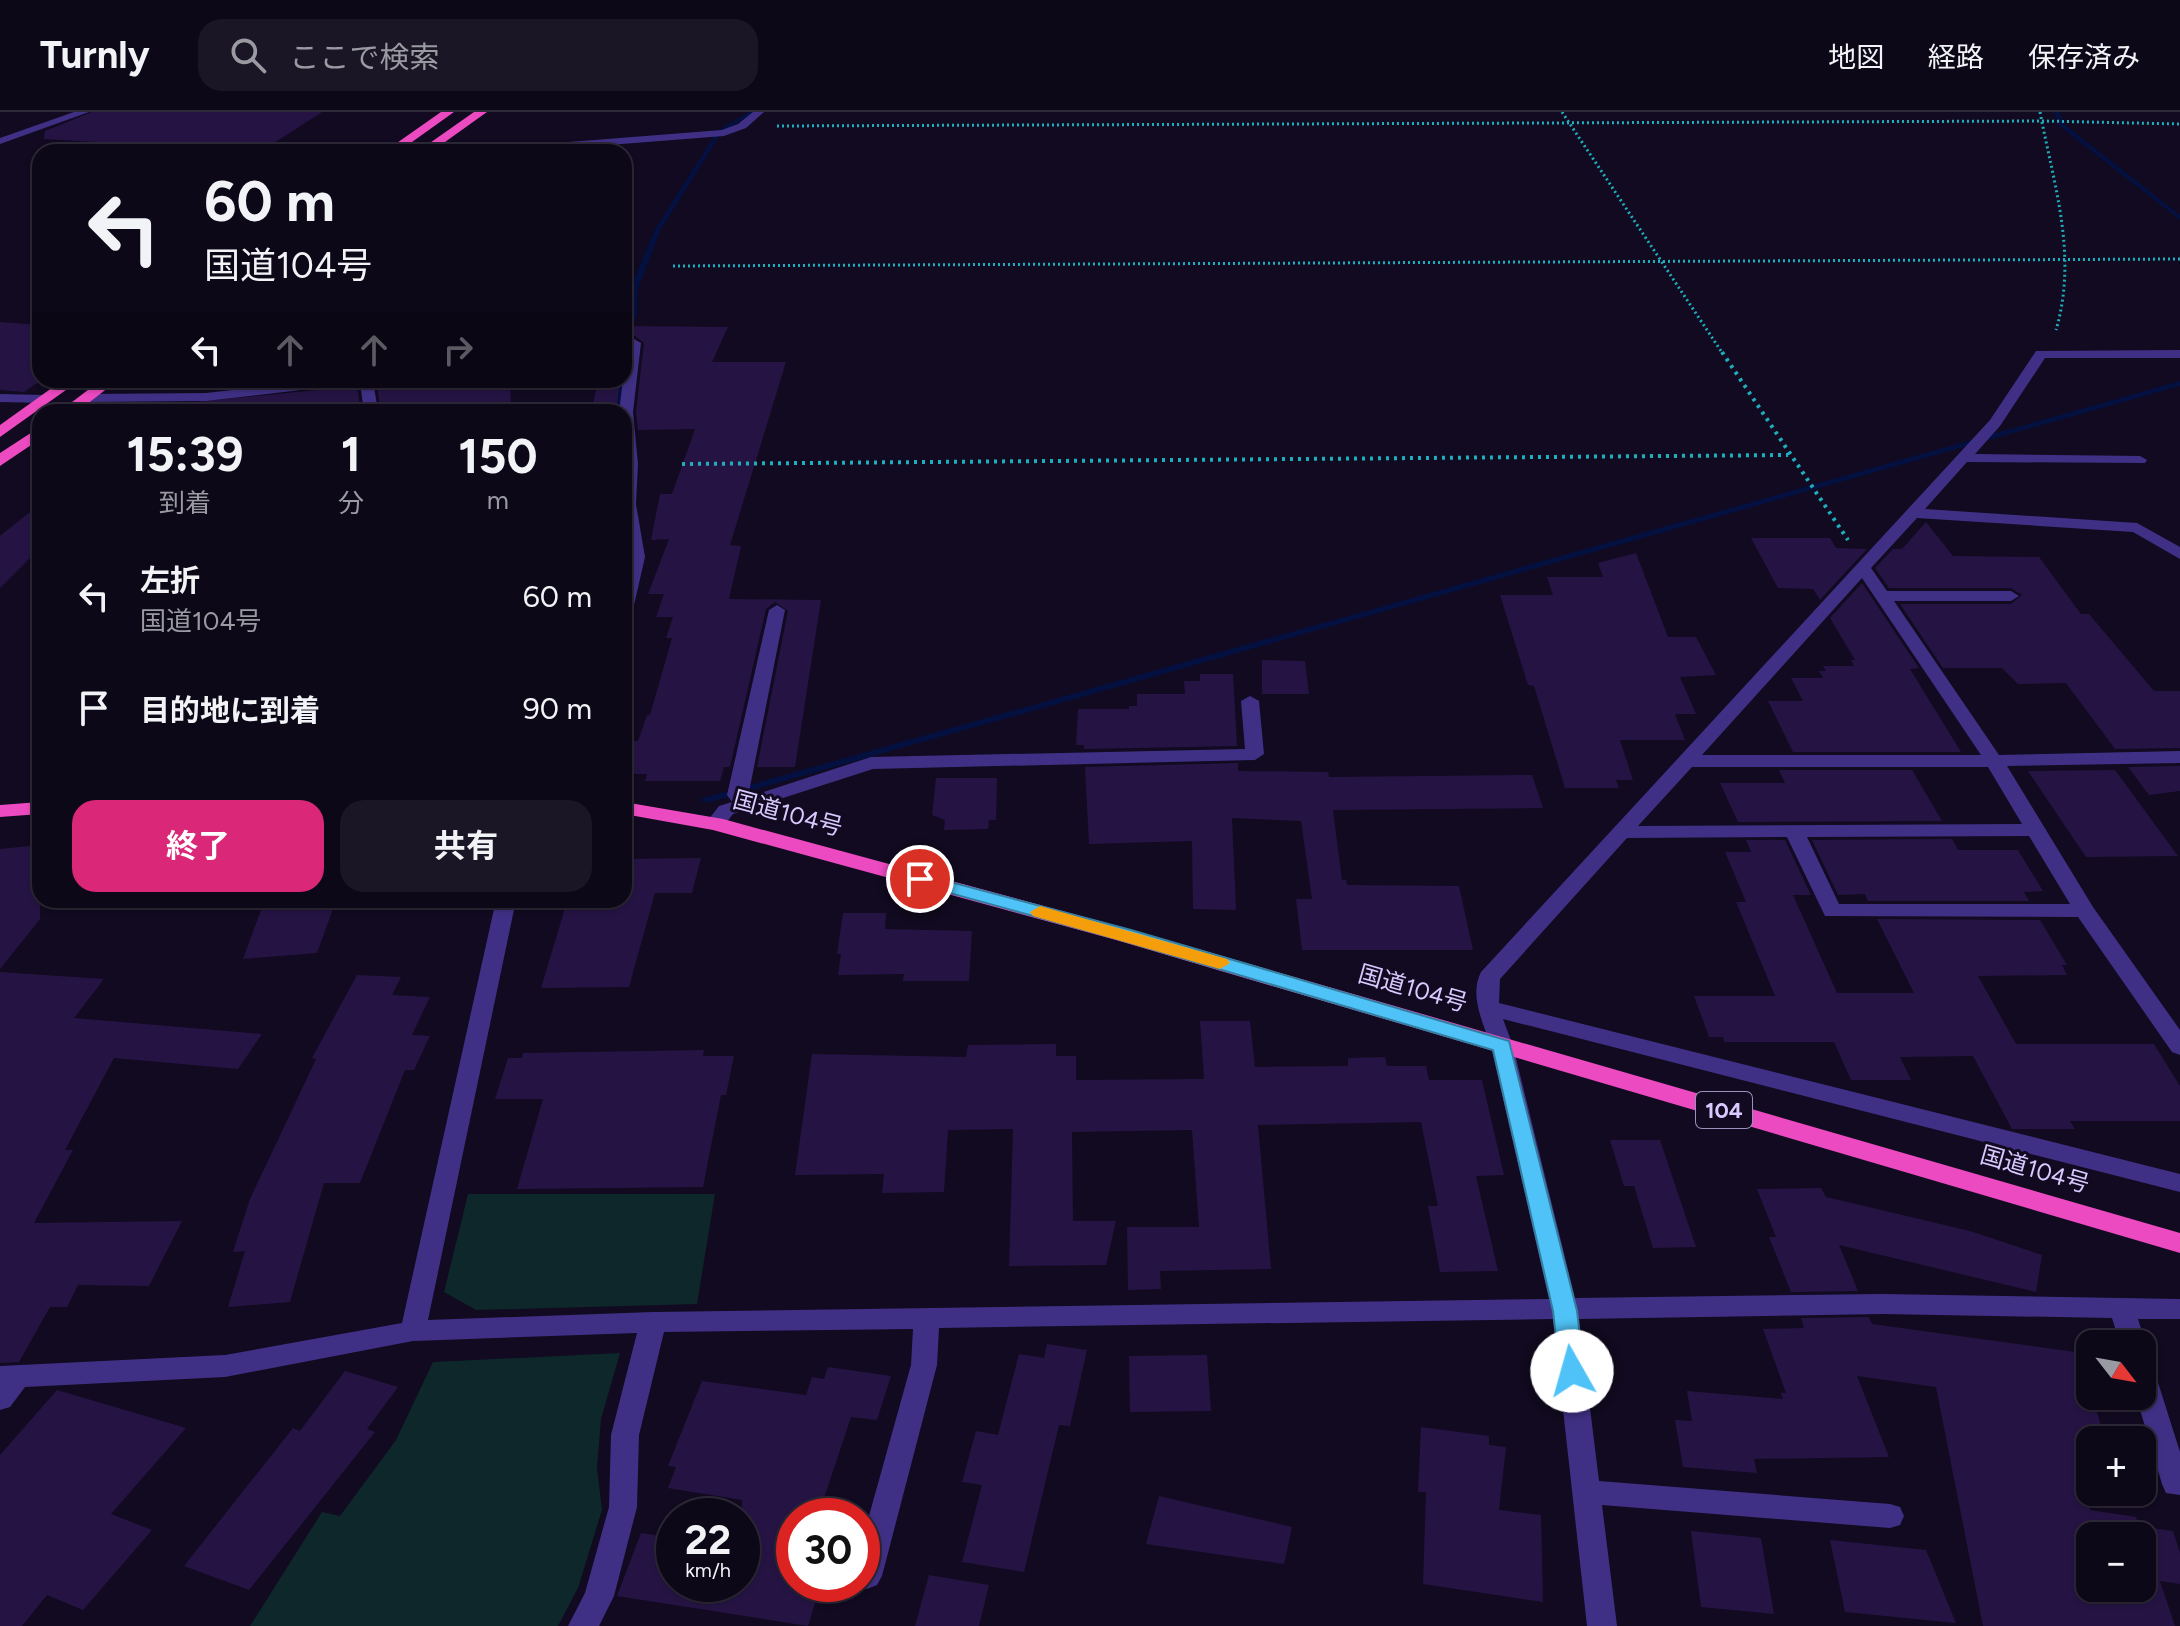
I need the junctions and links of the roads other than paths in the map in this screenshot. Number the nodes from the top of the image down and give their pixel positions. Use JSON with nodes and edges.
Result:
{"nodes":[{"id":1,"x":84,"y":112,"type":"edge"},
{"id":2,"x":448,"y":112,"type":"edge"},
{"id":3,"x":481,"y":112,"type":"edge"},
{"id":4,"x":759,"y":112,"type":"edge"},
{"id":5,"x":0,"y":141,"type":"edge"},
{"id":6,"x":402,"y":144,"type":"edge"},
{"id":7,"x":435,"y":144,"type":"edge"},
{"id":8,"x":582,"y":144,"type":"edge"},
{"id":9,"x":2180,"y":354,"type":"edge"},
{"id":10,"x":62,"y":388,"type":"edge"},
{"id":11,"x":100,"y":388,"type":"edge"},
{"id":12,"x":285,"y":388,"type":"edge"},
{"id":13,"x":206,"y":397,"type":"junction"},
{"id":14,"x":0,"y":398,"type":"edge"},
{"id":15,"x":86,"y":398,"type":"junction"},
{"id":16,"x":46,"y":399,"type":"junction"},
{"id":17,"x":39,"y":404,"type":"edge"},
{"id":18,"x":78,"y":404,"type":"edge"},
{"id":19,"x":200,"y":404,"type":"edge"},
{"id":20,"x":32,"y":409,"type":"edge"},
{"id":21,"x":0,"y":432,"type":"edge"},
{"id":22,"x":32,"y":438,"type":"edge"},
{"id":23,"x":1961,"y":458,"type":"junction"},
{"id":24,"x":2140,"y":460,"type":"dead end"},
{"id":25,"x":0,"y":461,"type":"edge"},
{"id":26,"x":1911,"y":513,"type":"junction"},
{"id":27,"x":632,"y":528,"type":"edge"},
{"id":28,"x":2180,"y":554,"type":"edge"},
{"id":29,"x":1862,"y":566,"type":"junction"},
{"id":30,"x":632,"y":579,"type":"edge"},
{"id":31,"x":1882,"y":596,"type":"junction"},
{"id":32,"x":2011,"y":596,"type":"dead end"},
{"id":33,"x":777,"y":610,"type":"dead end"},
{"id":34,"x":1250,"y":701,"type":"dead end"},
{"id":35,"x":2180,"y":757,"type":"edge"},
{"id":36,"x":1687,"y":761,"type":"junction"},
{"id":37,"x":1994,"y":761,"type":"junction"},
{"id":38,"x":744,"y":805,"type":"junction"},
{"id":39,"x":32,"y":809,"type":"edge"},
{"id":40,"x":632,"y":809,"type":"edge"},
{"id":41,"x":0,"y":811,"type":"edge"},
{"id":42,"x":715,"y":824,"type":"junction"},
{"id":43,"x":1793,"y":829,"type":"junction"},
{"id":44,"x":2035,"y":830,"type":"junction"},
{"id":45,"x":1624,"y":832,"type":"junction"},
{"id":46,"x":504,"y":908,"type":"edge"},
{"id":47,"x":2084,"y":910,"type":"junction"},
{"id":48,"x":1488,"y":1008,"type":"junction"},
{"id":49,"x":1502,"y":1046,"type":"junction"},
{"id":50,"x":2180,"y":1047,"type":"edge"},
{"id":51,"x":2180,"y":1183,"type":"edge"},
{"id":52,"x":2180,"y":1243,"type":"edge"},
{"id":53,"x":2122,"y":1307,"type":"junction"},
{"id":54,"x":2180,"y":1309,"type":"edge"},
{"id":55,"x":1565,"y":1311,"type":"junction"},
{"id":56,"x":926,"y":1319,"type":"junction"},
{"id":57,"x":653,"y":1322,"type":"junction"},
{"id":58,"x":2129,"y":1330,"type":"edge"},
{"id":59,"x":413,"y":1331,"type":"junction"},
{"id":60,"x":9,"y":1377,"type":"edge"},
{"id":61,"x":0,"y":1399,"type":"edge"},
{"id":62,"x":2153,"y":1410,"type":"edge"},
{"id":63,"x":2176,"y":1484,"type":"dead end"},
{"id":64,"x":1587,"y":1492,"type":"junction"},
{"id":65,"x":1890,"y":1516,"type":"dead end"},
{"id":66,"x":880,"y":1528,"type":"edge"},
{"id":67,"x":583,"y":1626,"type":"edge"},
{"id":68,"x":1602,"y":1626,"type":"edge"}],
"edges":[{"from":1,"to":5,"type":"street"},
{"from":2,"to":6,"type":"highway"},
{"from":3,"to":7,"type":"highway"},
{"from":4,"to":8,"type":"street"},
{"from":9,"to":23,"type":"street"},
{"from":10,"to":16,"type":"highway"},
{"from":11,"to":15,"type":"highway"},
{"from":12,"to":13,"type":"street"},
{"from":13,"to":15,"type":"street"},
{"from":13,"to":19,"type":"street"},
{"from":14,"to":16,"type":"street"},
{"from":15,"to":18,"type":"highway"},
{"from":16,"to":17,"type":"highway"},
{"from":20,"to":21,"type":"highway"},
{"from":22,"to":25,"type":"highway"},
{"from":23,"to":24,"type":"street"},
{"from":23,"to":26,"type":"street"},
{"from":26,"to":28,"type":"street"},
{"from":26,"to":29,"type":"street"},
{"from":27,"to":30,"type":"street"},
{"from":29,"to":31,"type":"street"},
{"from":29,"to":36,"type":"street"},
{"from":31,"to":32,"type":"street"},
{"from":31,"to":37,"type":"street"},
{"from":33,"to":38,"type":"street"},
{"from":34,"to":38,"type":"street"},
{"from":35,"to":37,"type":"street"},
{"from":36,"to":37,"type":"street"},
{"from":36,"to":45,"type":"street"},
{"from":37,"to":44,"type":"street"},
{"from":38,"to":42,"type":"street"},
{"from":39,"to":41,"type":"highway"},
{"from":40,"to":42,"type":"highway","name":"国道104号","number":"104"},
{"from":42,"to":49,"type":"highway","name":"国道104号","number":"104"},
{"from":43,"to":44,"type":"street"},
{"from":43,"to":45,"type":"street"},
{"from":43,"to":47,"type":"street"},
{"from":44,"to":47,"type":"street"},
{"from":45,"to":48,"type":"street"},
{"from":46,"to":59,"type":"street"},
{"from":47,"to":50,"type":"street"},
{"from":48,"to":49,"type":"street"},
{"from":48,"to":51,"type":"street"},
{"from":49,"to":52,"type":"highway","name":"国道104号","number":"104"},
{"from":49,"to":55,"type":"street"},
{"from":53,"to":54,"type":"street"},
{"from":53,"to":55,"type":"street"},
{"from":53,"to":58,"type":"street"},
{"from":55,"to":56,"type":"street"},
{"from":55,"to":64,"type":"street"},
{"from":56,"to":57,"type":"street"},
{"from":56,"to":66,"type":"street"},
{"from":57,"to":59,"type":"street"},
{"from":57,"to":67,"type":"street"},
{"from":59,"to":60,"type":"street"},
{"from":60,"to":61,"type":"street"},
{"from":62,"to":63,"type":"street"},
{"from":64,"to":65,"type":"street"},
{"from":64,"to":68,"type":"street"}]}
